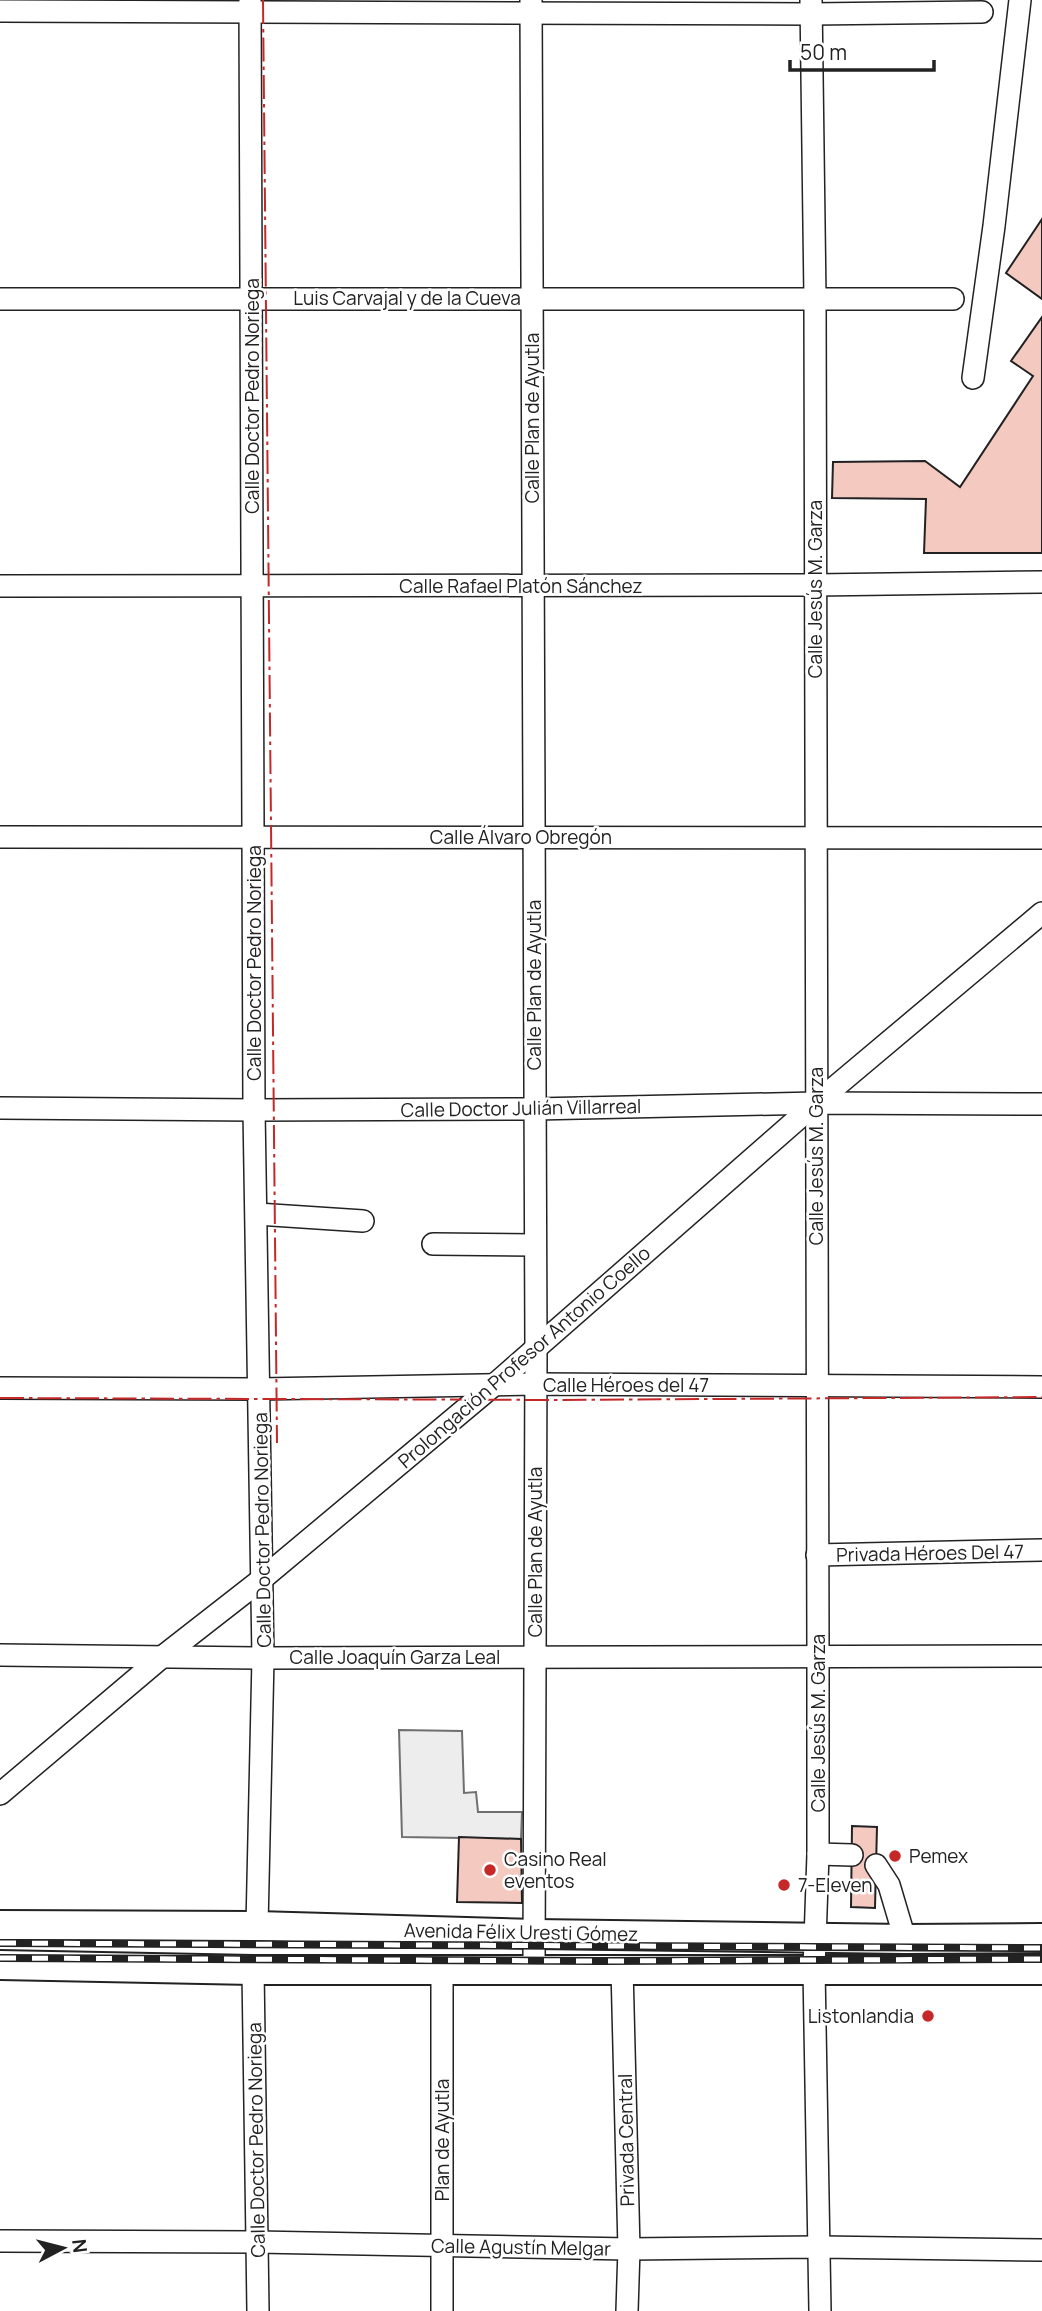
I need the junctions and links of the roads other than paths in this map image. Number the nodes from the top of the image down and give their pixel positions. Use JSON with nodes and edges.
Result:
{"nodes":[{"id":1,"x":1020,"y":0,"type":"edge"},
{"id":2,"x":250,"y":6,"type":"edge"},
{"id":3,"x":531,"y":6,"type":"edge"},
{"id":4,"x":811,"y":7,"type":"edge"},
{"id":5,"x":0,"y":11,"type":"edge"},
{"id":6,"x":982,"y":12,"type":"dead end"},
{"id":7,"x":252,"y":298,"type":"junction"},
{"id":8,"x":532,"y":298,"type":"junction"},
{"id":9,"x":815,"y":298,"type":"junction"},
{"id":10,"x":0,"y":299,"type":"edge"},
{"id":11,"x":953,"y":299,"type":"dead end"},
{"id":12,"x":973,"y":378,"type":"dead end"},
{"id":13,"x":1042,"y":582,"type":"edge"},
{"id":14,"x":815,"y":585,"type":"junction"},
{"id":15,"x":0,"y":586,"type":"edge"},
{"id":16,"x":253,"y":586,"type":"junction"},
{"id":17,"x":533,"y":586,"type":"junction"},
{"id":18,"x":254,"y":836,"type":"junction"},
{"id":19,"x":534,"y":836,"type":"junction"},
{"id":20,"x":0,"y":837,"type":"edge"},
{"id":21,"x":816,"y":838,"type":"junction"},
{"id":22,"x":1042,"y":838,"type":"edge"},
{"id":23,"x":1042,"y":912,"type":"edge"},
{"id":24,"x":816,"y":1103,"type":"junction"},
{"id":25,"x":1042,"y":1104,"type":"edge"},
{"id":26,"x":0,"y":1108,"type":"edge"},
{"id":27,"x":534,"y":1109,"type":"junction"},
{"id":28,"x":254,"y":1110,"type":"junction"},
{"id":29,"x":257,"y":1214,"type":"junction"},
{"id":30,"x":363,"y":1221,"type":"dead end"},
{"id":31,"x":433,"y":1244,"type":"dead end"},
{"id":32,"x":535,"y":1245,"type":"junction"},
{"id":33,"x":536,"y":1350,"type":"junction"},
{"id":34,"x":535,"y":1384,"type":"junction"},
{"id":35,"x":494,"y":1385,"type":"junction"},
{"id":36,"x":817,"y":1386,"type":"junction"},
{"id":37,"x":1042,"y":1387,"type":"edge"},
{"id":38,"x":0,"y":1388,"type":"edge"},
{"id":39,"x":260,"y":1388,"type":"junction"},
{"id":40,"x":1042,"y":1550,"type":"edge"},
{"id":41,"x":817,"y":1555,"type":"junction"},
{"id":42,"x":262,"y":1579,"type":"junction"},
{"id":43,"x":0,"y":1655,"type":"edge"},
{"id":44,"x":535,"y":1656,"type":"junction"},
{"id":45,"x":1042,"y":1656,"type":"edge"},
{"id":46,"x":162,"y":1657,"type":"junction"},
{"id":47,"x":818,"y":1657,"type":"junction"},
{"id":48,"x":263,"y":1658,"type":"junction"},
{"id":49,"x":0,"y":1794,"type":"edge"},
{"id":50,"x":818,"y":1854,"type":"junction"},
{"id":51,"x":852,"y":1855,"type":"dead end"},
{"id":52,"x":876,"y":1865,"type":"dead end"},
{"id":53,"x":0,"y":1925,"type":"edge"},
{"id":54,"x":257,"y":1926,"type":"junction"},
{"id":55,"x":534,"y":1934,"type":"junction"},
{"id":56,"x":1040,"y":1935,"type":"edge"},
{"id":57,"x":814,"y":1936,"type":"junction"},
{"id":58,"x":905,"y":1939,"type":"junction"},
{"id":59,"x":0,"y":1965,"type":"edge"},
{"id":60,"x":622,"y":1968,"type":"junction"},
{"id":61,"x":442,"y":1969,"type":"junction"},
{"id":62,"x":534,"y":1969,"type":"junction"},
{"id":63,"x":814,"y":1969,"type":"junction"},
{"id":64,"x":253,"y":1970,"type":"junction"},
{"id":65,"x":1041,"y":1974,"type":"edge"},
{"id":66,"x":0,"y":2241,"type":"edge"},
{"id":67,"x":257,"y":2242,"type":"junction"},
{"id":68,"x":442,"y":2246,"type":"junction"},
{"id":69,"x":820,"y":2247,"type":"junction"},
{"id":70,"x":629,"y":2249,"type":"junction"},
{"id":71,"x":1042,"y":2250,"type":"edge"},
{"id":72,"x":258,"y":2311,"type":"edge"},
{"id":73,"x":442,"y":2311,"type":"edge"},
{"id":74,"x":627,"y":2311,"type":"edge"},
{"id":75,"x":820,"y":2311,"type":"edge"}],
"edges":[{"from":1,"to":12,"type":"street"},
{"from":2,"to":3,"type":"street"},
{"from":2,"to":5,"type":"street"},
{"from":2,"to":7,"type":"street","name":"Calle Doctor Pedro Noriega"},
{"from":3,"to":4,"type":"street"},
{"from":3,"to":8,"type":"street","name":"Calle Plan de Ayutla"},
{"from":4,"to":6,"type":"street"},
{"from":4,"to":9,"type":"street","name":"Calle Jesús M. Garza"},
{"from":7,"to":8,"type":"street","name":"Luis Carvajal y de la Cueva"},
{"from":7,"to":10,"type":"street","name":"Luis Carvajal y de la Cueva"},
{"from":7,"to":16,"type":"street","name":"Calle Doctor Pedro Noriega"},
{"from":8,"to":9,"type":"street","name":"Luis Carvajal y de la Cueva"},
{"from":8,"to":17,"type":"street","name":"Calle Plan de Ayutla"},
{"from":9,"to":11,"type":"street","name":"Luis Carvajal y de la Cueva"},
{"from":9,"to":14,"type":"street","name":"Calle Jesús M. Garza"},
{"from":13,"to":14,"type":"street","name":"Calle Rafael Platón Sánchez"},
{"from":14,"to":17,"type":"street","name":"Calle Rafael Platón Sánchez"},
{"from":14,"to":21,"type":"street","name":"Calle Jesús M. Garza"},
{"from":15,"to":16,"type":"street","name":"Calle Rafael Platón Sánchez"},
{"from":16,"to":17,"type":"street","name":"Calle Rafael Platón Sánchez"},
{"from":16,"to":18,"type":"street","name":"Calle Doctor Pedro Noriega"},
{"from":17,"to":19,"type":"street","name":"Calle Plan de Ayutla"},
{"from":18,"to":19,"type":"street","name":"Calle Álvaro Obregón"},
{"from":18,"to":20,"type":"street","name":"Calle Álvaro Obregón"},
{"from":18,"to":28,"type":"street","name":"Calle Doctor Pedro Noriega"},
{"from":19,"to":21,"type":"street","name":"Calle Álvaro Obregón"},
{"from":19,"to":27,"type":"street","name":"Calle Plan de Ayutla"},
{"from":21,"to":22,"type":"street","name":"Calle Álvaro Obregón"},
{"from":21,"to":24,"type":"street","name":"Calle Jesús M. Garza"},
{"from":23,"to":24,"type":"street","name":"Prolongación Profesor Antonio Coello"},
{"from":24,"to":25,"type":"street","name":"Calle Doctor Julián Villarreal"},
{"from":24,"to":27,"type":"street","name":"Calle Doctor Julián Villarreal"},
{"from":24,"to":33,"type":"street","name":"Prolongación Profesor Antonio Coello"},
{"from":24,"to":36,"type":"street","name":"Calle Jesús M. Garza"},
{"from":26,"to":28,"type":"street","name":"Calle Doctor Julián Villarreal"},
{"from":27,"to":28,"type":"street","name":"Calle Doctor Julián Villarreal"},
{"from":27,"to":32,"type":"street","name":"Calle Plan de Ayutla"},
{"from":28,"to":29,"type":"street","name":"Calle Doctor Pedro Noriega"},
{"from":29,"to":30,"type":"street"},
{"from":29,"to":39,"type":"street","name":"Calle Doctor Pedro Noriega"},
{"from":31,"to":32,"type":"street"},
{"from":32,"to":33,"type":"street","name":"Calle Plan de Ayutla"},
{"from":33,"to":34,"type":"street","name":"Calle Plan de Ayutla"},
{"from":33,"to":35,"type":"street","name":"Prolongación Profesor Antonio Coello"},
{"from":34,"to":35,"type":"street","name":"Calle Héroes del 47"},
{"from":34,"to":36,"type":"street","name":"Calle Héroes del 47"},
{"from":34,"to":44,"type":"street","name":"Calle Plan de Ayutla"},
{"from":35,"to":39,"type":"street","name":"Calle Héroes del 47"},
{"from":35,"to":42,"type":"street","name":"Prolongación Profesor Antonio Coello"},
{"from":36,"to":37,"type":"street","name":"Calle Héroes del 47"},
{"from":36,"to":41,"type":"street","name":"Calle Jesús M. Garza"},
{"from":38,"to":39,"type":"street","name":"Calle Héroes del 47"},
{"from":39,"to":42,"type":"street","name":"Calle Doctor Pedro Noriega"},
{"from":40,"to":41,"type":"street","name":"Privada Héroes Del 47"},
{"from":41,"to":47,"type":"street","name":"Calle Jesús M. Garza"},
{"from":42,"to":46,"type":"street","name":"Prolongación Profesor Antonio Coello"},
{"from":42,"to":48,"type":"street","name":"Calle Doctor Pedro Noriega"},
{"from":43,"to":46,"type":"street","name":"Calle Joaquín Garza Leal"},
{"from":44,"to":47,"type":"street","name":"Calle Joaquín Garza Leal"},
{"from":44,"to":48,"type":"street","name":"Calle Joaquín Garza Leal"},
{"from":44,"to":55,"type":"street","name":"Calle Plan de Ayutla"},
{"from":45,"to":47,"type":"street","name":"Calle Joaquín Garza Leal"},
{"from":46,"to":48,"type":"street","name":"Calle Joaquín Garza Leal"},
{"from":46,"to":49,"type":"street","name":"Prolongación Profesor Antonio Coello"},
{"from":47,"to":50,"type":"street","name":"Calle Jesús M. Garza"},
{"from":48,"to":54,"type":"street","name":"Calle Doctor Pedro Noriega"},
{"from":50,"to":51,"type":"street"},
{"from":50,"to":57,"type":"street","name":"Calle Jesús M. Garza"},
{"from":52,"to":58,"type":"street"},
{"from":53,"to":54,"type":"main road","name":"Avenida Félix Uresti Gómez"},
{"from":54,"to":55,"type":"main road","name":"Avenida Félix Uresti Gómez"},
{"from":55,"to":57,"type":"main road","name":"Avenida Félix Uresti Gómez"},
{"from":55,"to":62,"type":"street","name":"Calle Plan de Ayutla"},
{"from":56,"to":58,"type":"main road","name":"Avenida Félix Uresti Gómez"},
{"from":57,"to":58,"type":"main road","name":"Avenida Félix Uresti Gómez"},
{"from":57,"to":63,"type":"street","name":"Calle Jesús M. Garza"},
{"from":59,"to":64,"type":"main road","name":"Avenida Félix Uresti Gómez"},
{"from":60,"to":62,"type":"main road","name":"Avenida Félix Uresti Gómez"},
{"from":60,"to":63,"type":"main road","name":"Avenida Félix Uresti Gómez"},
{"from":60,"to":70,"type":"street","name":"Privada Central"},
{"from":61,"to":62,"type":"main road","name":"Avenida Félix Uresti Gómez"},
{"from":61,"to":64,"type":"main road","name":"Avenida Félix Uresti Gómez"},
{"from":61,"to":68,"type":"street","name":"Plan de Ayutla"},
{"from":63,"to":65,"type":"main road","name":"Avenida Félix Uresti Gómez"},
{"from":63,"to":69,"type":"street","name":"Calle Jesús M. Garza"},
{"from":64,"to":67,"type":"street","name":"Calle Doctor Pedro Noriega"},
{"from":66,"to":67,"type":"street","name":"Calle Agustín Melgar"},
{"from":67,"to":68,"type":"street","name":"Calle Agustín Melgar"},
{"from":67,"to":72,"type":"street","name":"Calle Doctor Pedro Noriega"},
{"from":68,"to":70,"type":"street","name":"Calle Agustín Melgar"},
{"from":68,"to":73,"type":"street","name":"Plan de Ayutla"},
{"from":69,"to":70,"type":"street","name":"Calle Agustín Melgar"},
{"from":69,"to":71,"type":"street","name":"Calle Agustín Melgar"},
{"from":69,"to":75,"type":"street","name":"Calle Jesús M. Garza"},
{"from":70,"to":74,"type":"street","name":"Privada Central"}]}
